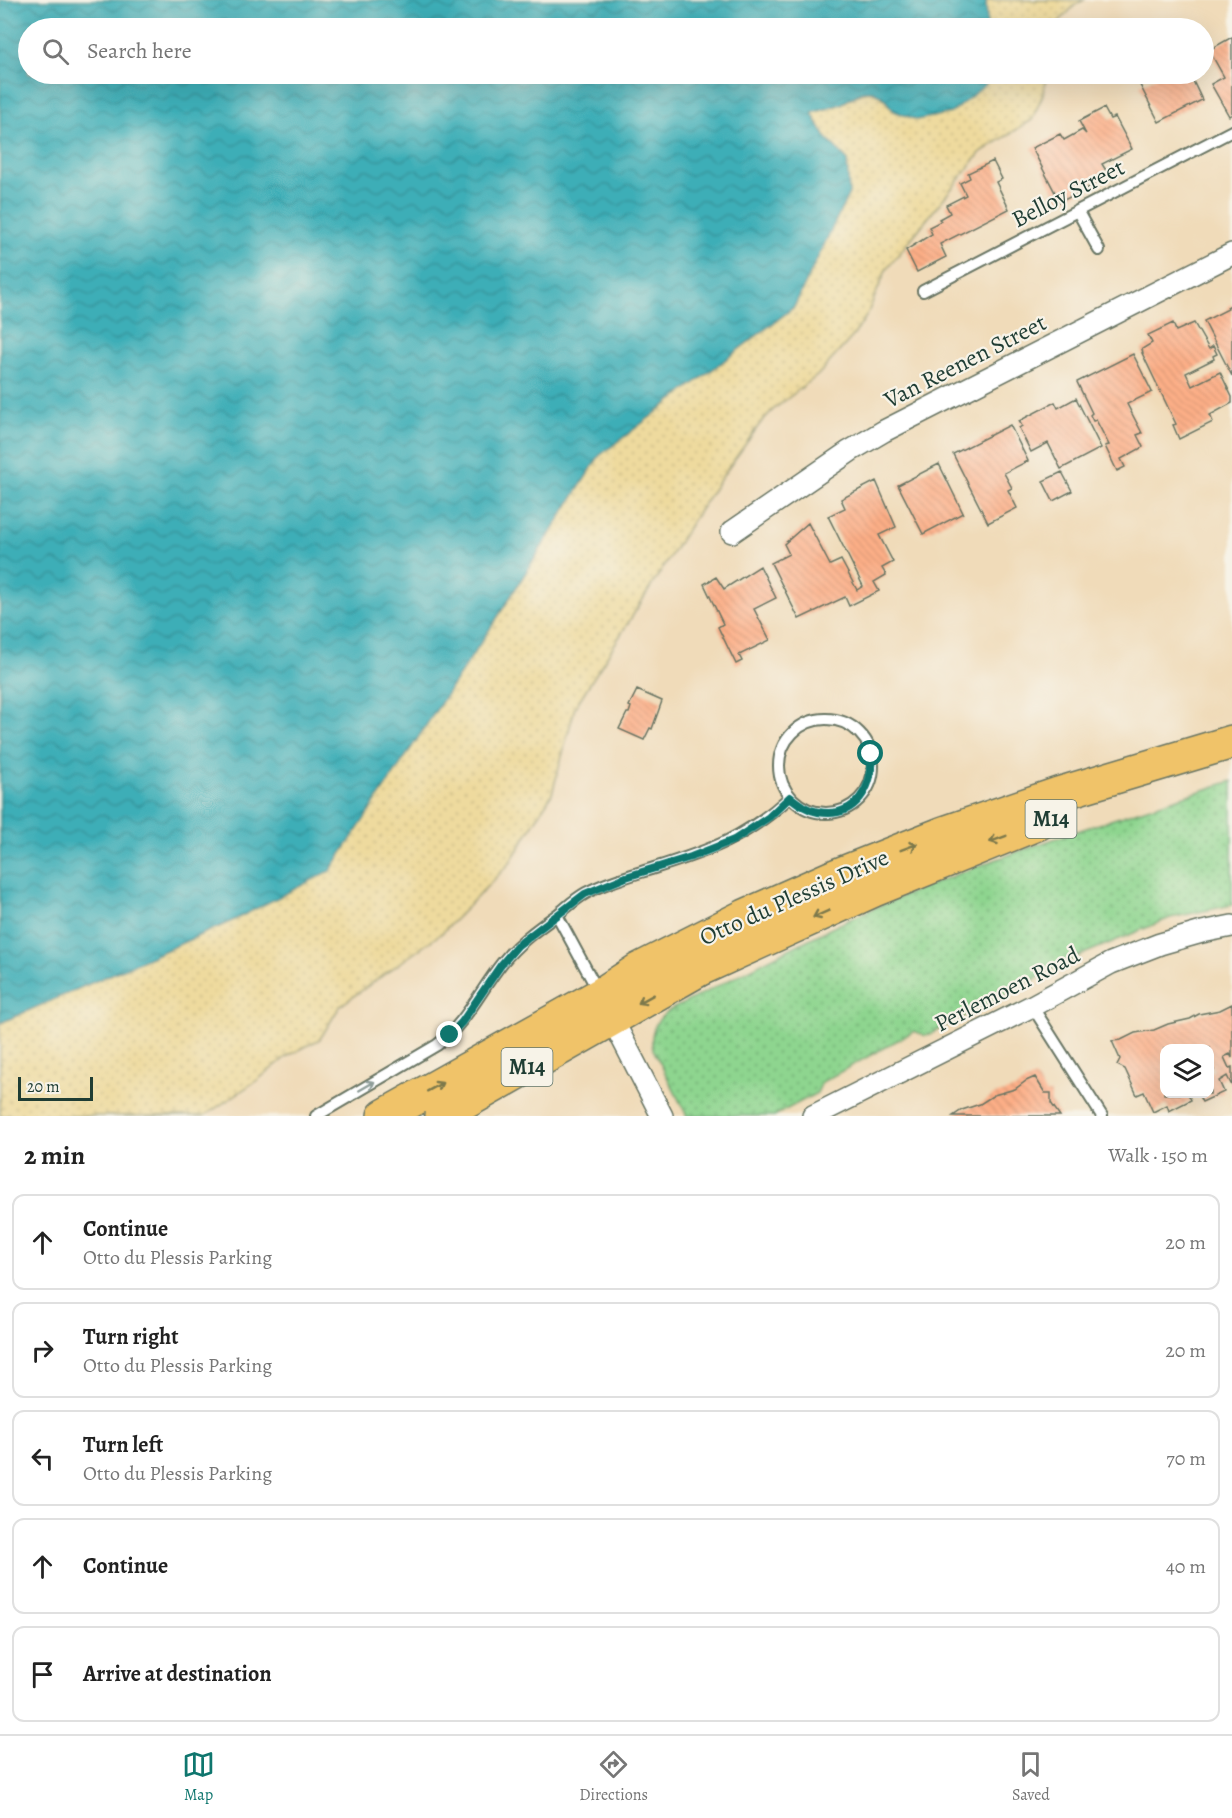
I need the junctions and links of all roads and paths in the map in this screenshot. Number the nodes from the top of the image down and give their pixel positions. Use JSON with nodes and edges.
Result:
{"nodes":[{"id":1,"x":1232,"y":132,"type":"edge"},
{"id":2,"x":1078,"y":212,"type":"junction"},
{"id":3,"x":1099,"y":250,"type":"dead end"},
{"id":4,"x":1232,"y":254,"type":"edge"},
{"id":5,"x":923,"y":291,"type":"dead end"},
{"id":6,"x":732,"y":532,"type":"dead end"},
{"id":7,"x":1232,"y":742,"type":"edge"},
{"id":8,"x":1232,"y":760,"type":"edge"},
{"id":9,"x":790,"y":797,"type":"junction"},
{"id":10,"x":556,"y":915,"type":"junction"},
{"id":11,"x":1232,"y":926,"type":"edge"},
{"id":12,"x":1032,"y":1005,"type":"junction"},
{"id":13,"x":606,"y":1006,"type":"junction"},
{"id":14,"x":316,"y":1116,"type":"edge"},
{"id":15,"x":384,"y":1116,"type":"edge"},
{"id":16,"x":441,"y":1116,"type":"edge"},
{"id":17,"x":662,"y":1116,"type":"edge"},
{"id":18,"x":813,"y":1116,"type":"edge"},
{"id":19,"x":1102,"y":1116,"type":"edge"}],
"edges":[{"from":1,"to":2,"type":"lane","name":"Belloy Street"},
{"from":2,"to":3,"type":"lane"},
{"from":2,"to":5,"type":"lane","name":"Belloy Street"},
{"from":4,"to":6,"type":"street","name":"Van Reenen Street"},
{"from":13,"to":7,"type":"main road","name":"Otto du Plessis Drive","number":"M14","one_way":true},
{"from":8,"to":13,"type":"main road","name":"Otto du Plessis Drive","number":"M14","one_way":true},
{"from":9,"to":9,"type":"lane"},
{"from":9,"to":10,"type":"lane"},
{"from":10,"to":13,"type":"lane"},
{"from":14,"to":10,"type":"lane","one_way":true},
{"from":11,"to":12,"type":"street","name":"Perlemoen Road"},
{"from":12,"to":18,"type":"street","name":"Perlemoen Road"},
{"from":12,"to":19,"type":"lane"},
{"from":15,"to":13,"type":"main road","name":"Otto du Plessis Drive","number":"M14","one_way":true},
{"from":13,"to":16,"type":"main road","name":"Otto du Plessis Drive","number":"M14"},
{"from":13,"to":17,"type":"street"}]}
